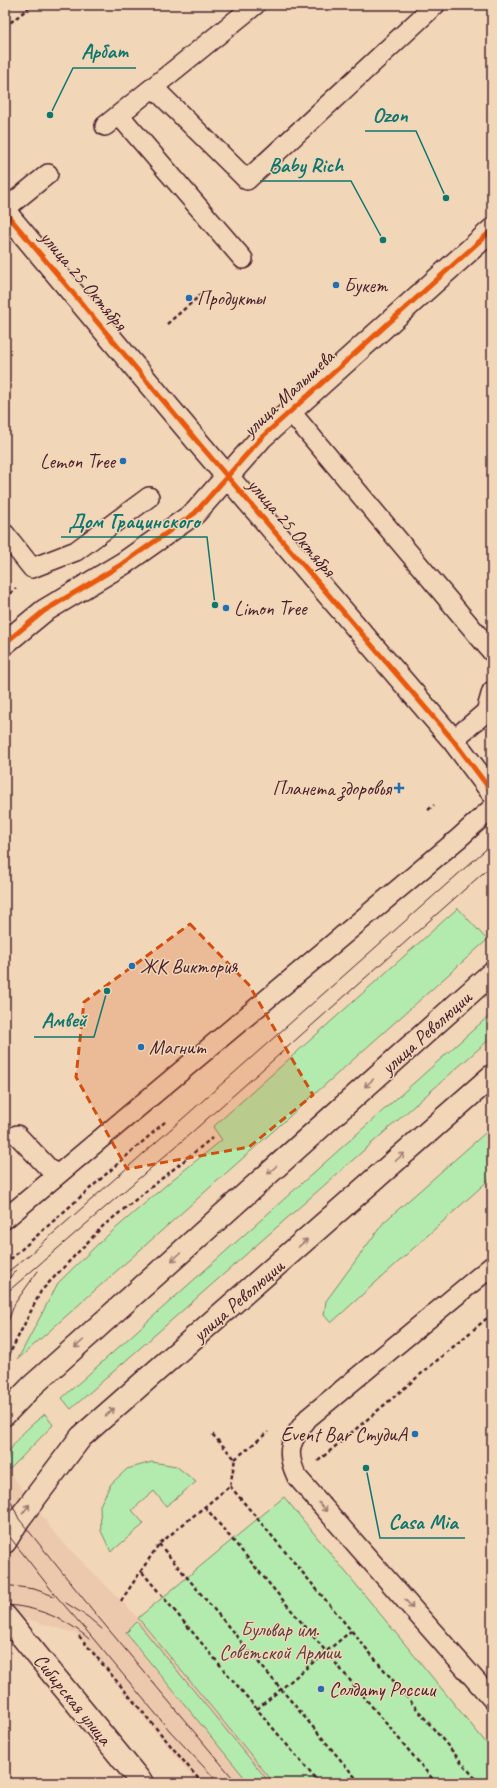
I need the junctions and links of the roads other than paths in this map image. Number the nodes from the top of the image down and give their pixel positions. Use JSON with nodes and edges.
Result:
{"nodes":[{"id":1,"x":254,"y":5,"type":"edge"},
{"id":2,"x":435,"y":5,"type":"edge"},
{"id":3,"x":154,"y":88,"type":"junction"},
{"id":4,"x":48,"y":174,"type":"dead end"},
{"id":5,"x":5,"y":210,"type":"edge"},
{"id":6,"x":492,"y":230,"type":"edge"},
{"id":7,"x":243,"y":259,"type":"dead end"},
{"id":8,"x":290,"y":412,"type":"junction"},
{"id":9,"x":228,"y":476,"type":"junction"},
{"id":10,"x":149,"y":497,"type":"dead end"},
{"id":11,"x":5,"y":534,"type":"edge"},
{"id":12,"x":5,"y":642,"type":"edge"},
{"id":13,"x":492,"y":652,"type":"edge"},
{"id":14,"x":491,"y":692,"type":"edge"},
{"id":15,"x":489,"y":711,"type":"edge"},
{"id":16,"x":453,"y":740,"type":"junction"},
{"id":17,"x":492,"y":792,"type":"edge"},
{"id":18,"x":492,"y":808,"type":"edge"},
{"id":19,"x":492,"y":973,"type":"edge"},
{"id":20,"x":492,"y":1076,"type":"edge"},
{"id":21,"x":17,"y":1135,"type":"dead end"},
{"id":22,"x":56,"y":1176,"type":"junction"},
{"id":23,"x":5,"y":1219,"type":"edge"},
{"id":24,"x":492,"y":1266,"type":"edge"},
{"id":25,"x":5,"y":1414,"type":"edge"},
{"id":26,"x":5,"y":1542,"type":"edge"},
{"id":27,"x":5,"y":1616,"type":"edge"},
{"id":28,"x":492,"y":1699,"type":"edge"},
{"id":29,"x":142,"y":1783,"type":"edge"}],
"edges":[{"from":1,"to":3,"type":"lane"},
{"from":2,"to":3,"type":"lane"},
{"from":3,"to":7,"type":"lane"},
{"from":4,"to":5,"type":"lane"},
{"from":5,"to":9,"type":"main road","name":"улица 25 Октября"},
{"from":6,"to":8,"type":"main road","name":"улица Малышева"},
{"from":8,"to":9,"type":"main road","name":"улица Малышева"},
{"from":8,"to":13,"type":"lane"},
{"from":9,"to":12,"type":"main road","name":"улица Малышева"},
{"from":9,"to":16,"type":"main road","name":"улица 25 Октября"},
{"from":10,"to":11,"type":"lane"},
{"from":14,"to":15,"type":"lane"},
{"from":15,"to":16,"type":"lane"},
{"from":16,"to":17,"type":"main road","name":"улица 25 Октября"},
{"from":18,"to":22,"type":"lane"},
{"from":19,"to":25,"type":"main road","name":"улица Революции","one_way":true},
{"from":26,"to":20,"type":"main road","name":"улица Революции","one_way":true},
{"from":21,"to":22,"type":"lane"},
{"from":22,"to":23,"type":"lane"},
{"from":24,"to":28,"type":"lane","one_way":true},
{"from":27,"to":29,"type":"main road","name":"Сибирская улица"}]}
